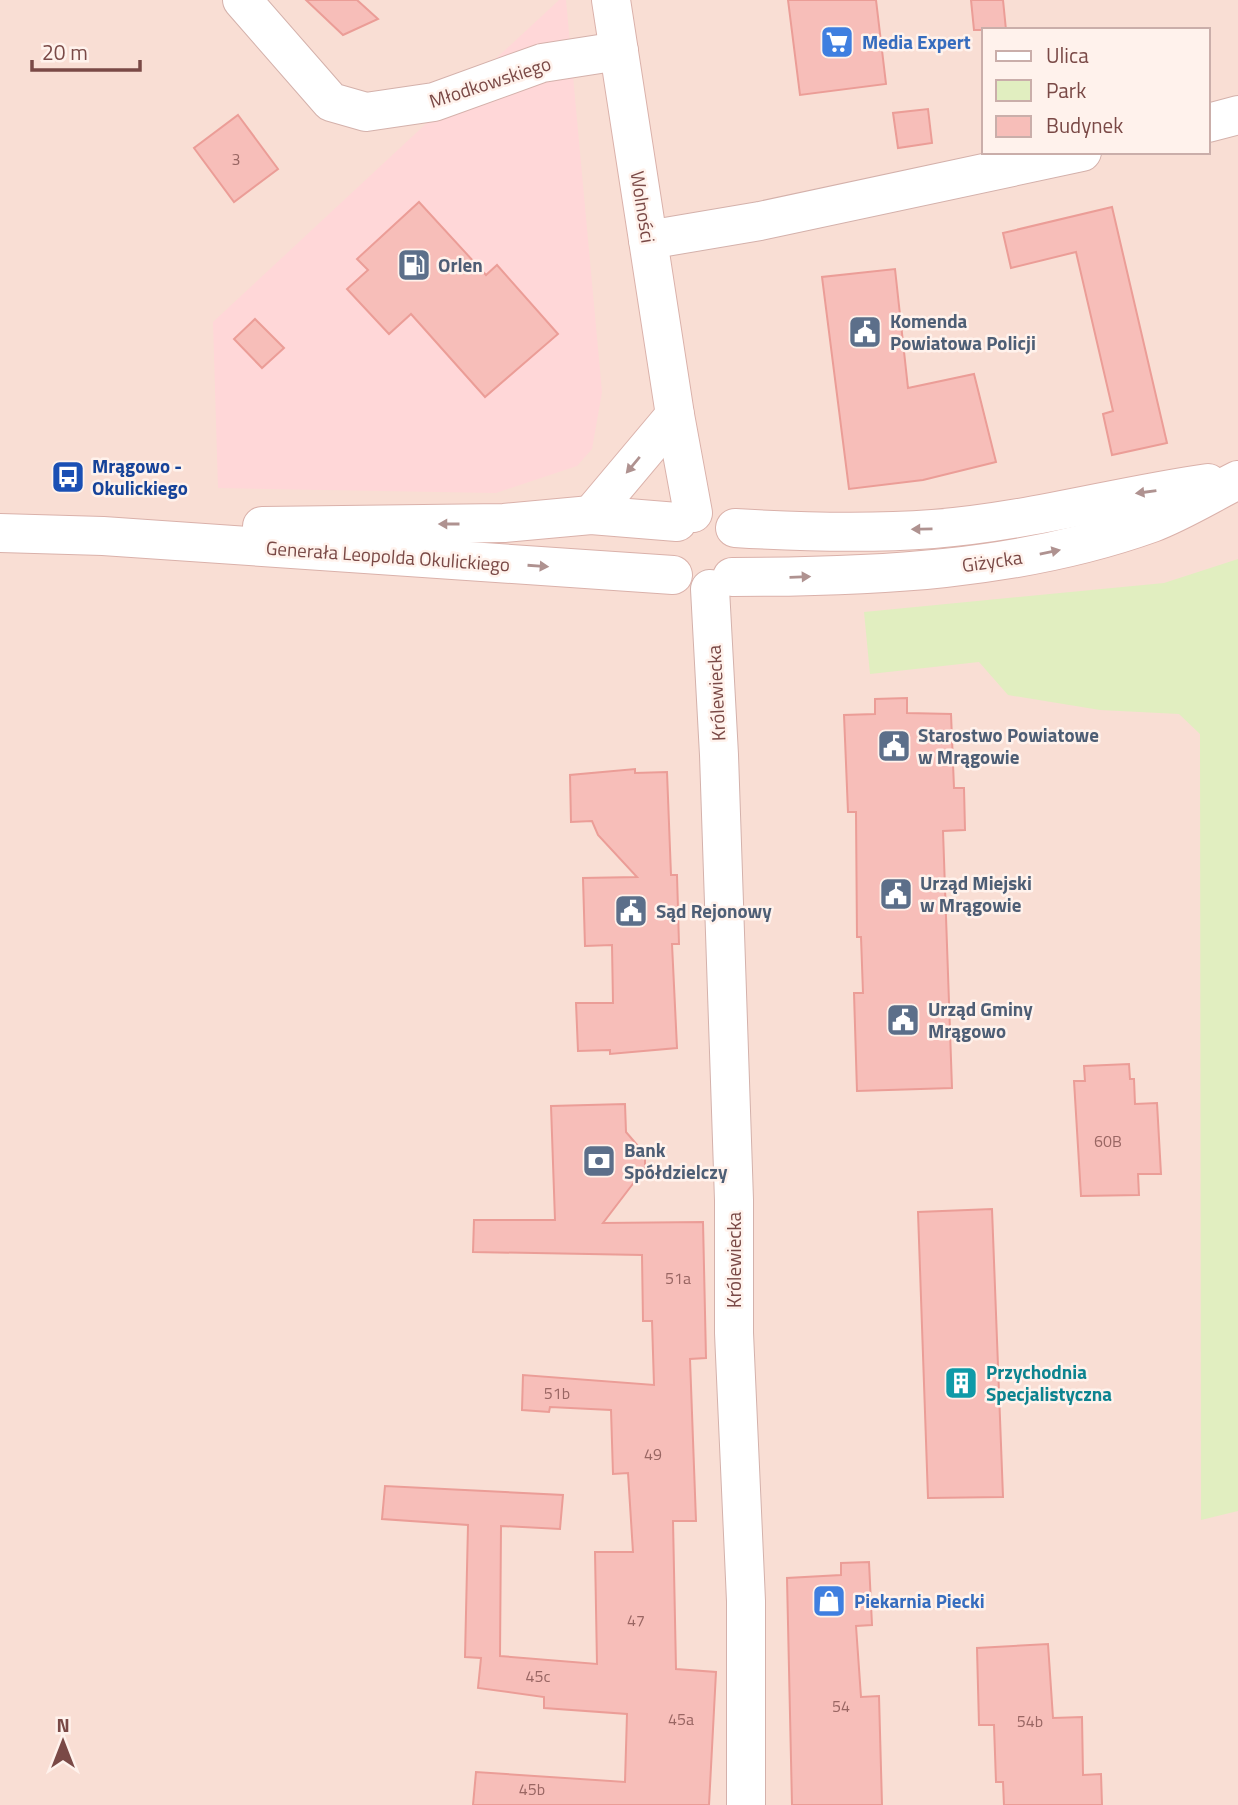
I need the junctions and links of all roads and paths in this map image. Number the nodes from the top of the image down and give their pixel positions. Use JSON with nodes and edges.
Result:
{"nodes":[{"id":1,"x":242,"y":0,"type":"edge"},
{"id":2,"x":611,"y":0,"type":"edge"},
{"id":3,"x":619,"y":51,"type":"junction"},
{"id":4,"x":1238,"y":116,"type":"edge"},
{"id":5,"x":1210,"y":123,"type":"edge"},
{"id":6,"x":1073,"y":154,"type":"edge"},
{"id":7,"x":648,"y":240,"type":"junction"},
{"id":8,"x":675,"y":415,"type":"junction"},
{"id":9,"x":1238,"y":480,"type":"edge"},
{"id":10,"x":591,"y":516,"type":"junction"},
{"id":11,"x":685,"y":518,"type":"junction"},
{"id":12,"x":735,"y":528,"type":"junction"},
{"id":13,"x":0,"y":533,"type":"edge"},
{"id":14,"x":103,"y":536,"type":"junction"},
{"id":15,"x":673,"y":575,"type":"junction"},
{"id":16,"x":729,"y":591,"type":"junction"},
{"id":17,"x":746,"y":1805,"type":"edge"}],
"edges":[{"from":1,"to":3,"type":"street","name":"Młodkowskiego"},
{"from":2,"to":3,"type":"street","name":"Wolności"},
{"from":3,"to":7,"type":"street","name":"Wolności"},
{"from":4,"to":5,"type":"street"},
{"from":6,"to":7,"type":"street"},
{"from":7,"to":8,"type":"street","name":"Wolności"},
{"from":8,"to":10,"type":"street","one_way":true},
{"from":8,"to":11,"type":"street","name":"Wolności"},
{"from":9,"to":12,"type":"street","name":"Giżycka","one_way":true},
{"from":16,"to":9,"type":"street","name":"Giżycka","one_way":true},
{"from":10,"to":11,"type":"street","name":"Generała Leopolda Okulickiego"},
{"from":10,"to":14,"type":"street","name":"Generała Leopolda Okulickiego","one_way":true},
{"from":11,"to":12,"type":"street"},
{"from":11,"to":15,"type":"street"},
{"from":12,"to":16,"type":"street"},
{"from":13,"to":14,"type":"street","name":"Generała Leopolda Okulickiego"},
{"from":14,"to":15,"type":"street","name":"Generała Leopolda Okulickiego","one_way":true},
{"from":15,"to":16,"type":"street"},
{"from":16,"to":17,"type":"street","name":"Królewiecka"}]}
